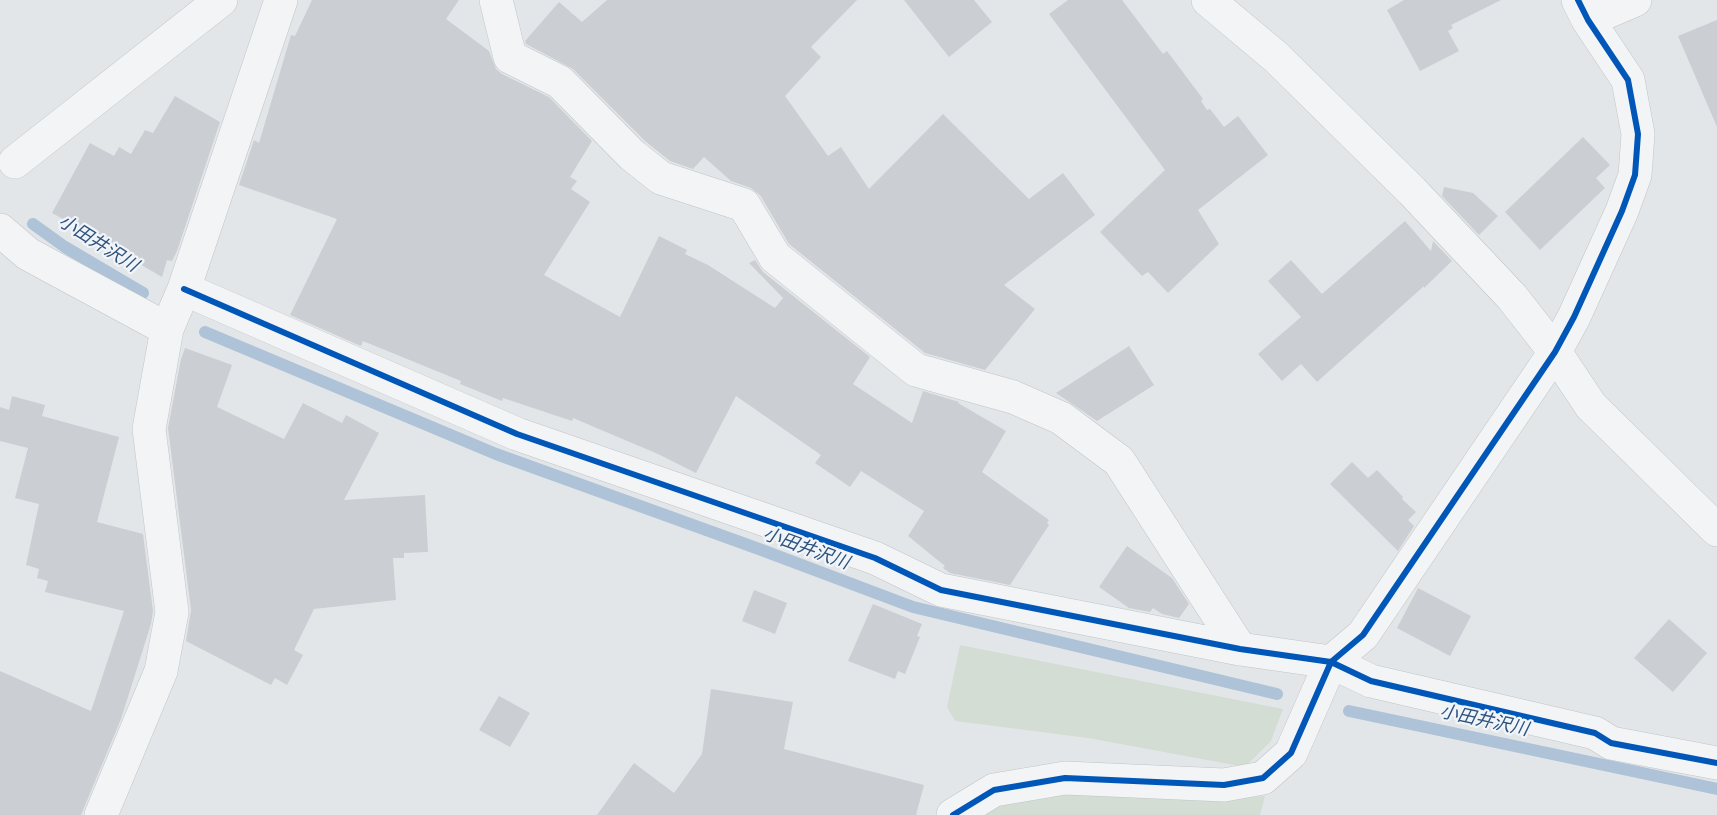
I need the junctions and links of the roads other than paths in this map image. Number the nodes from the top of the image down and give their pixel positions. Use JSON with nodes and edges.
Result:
{"nodes":[{"id":1,"x":220,"y":0,"type":"edge"},
{"id":2,"x":281,"y":0,"type":"edge"},
{"id":3,"x":496,"y":0,"type":"edge"},
{"id":4,"x":1208,"y":0,"type":"edge"},
{"id":5,"x":1635,"y":0,"type":"edge"},
{"id":6,"x":1583,"y":10,"type":"edge"},
{"id":7,"x":15,"y":162,"type":"dead end"},
{"id":8,"x":0,"y":230,"type":"edge"},
{"id":9,"x":184,"y":289,"type":"junction"},
{"id":10,"x":166,"y":329,"type":"junction"},
{"id":11,"x":1555,"y":352,"type":"junction"},
{"id":12,"x":1713,"y":515,"type":"edge"},
{"id":13,"x":1240,"y":649,"type":"junction"},
{"id":14,"x":1330,"y":662,"type":"junction"},
{"id":15,"x":1717,"y":763,"type":"edge"},
{"id":16,"x":101,"y":815,"type":"edge"},
{"id":17,"x":953,"y":815,"type":"edge"}],
"edges":[{"from":1,"to":7,"type":"street"},
{"from":2,"to":9,"type":"street"},
{"from":3,"to":13,"type":"street"},
{"from":4,"to":11,"type":"street"},
{"from":5,"to":6,"type":"street"},
{"from":6,"to":11,"type":"street"},
{"from":8,"to":10,"type":"street"},
{"from":9,"to":10,"type":"street"},
{"from":9,"to":13,"type":"street"},
{"from":10,"to":16,"type":"street"},
{"from":11,"to":12,"type":"street"},
{"from":11,"to":14,"type":"street"},
{"from":13,"to":14,"type":"street"},
{"from":14,"to":15,"type":"street"},
{"from":14,"to":17,"type":"street"}]}
